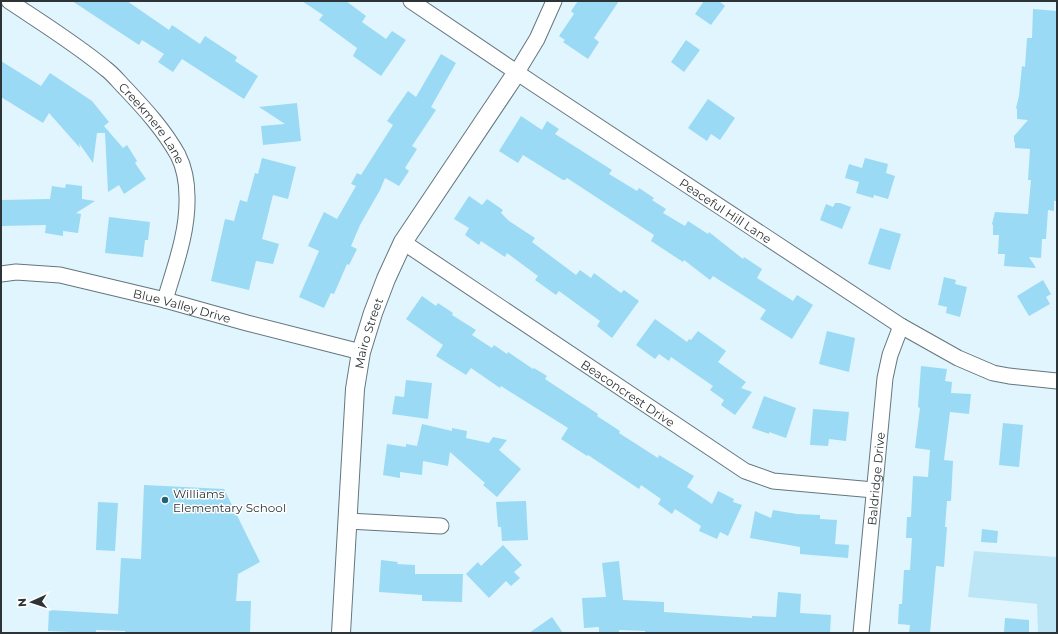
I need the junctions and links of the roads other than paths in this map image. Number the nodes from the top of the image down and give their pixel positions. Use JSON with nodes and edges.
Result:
{"nodes":[{"id":1,"x":9,"y":1,"type":"edge"},
{"id":2,"x":411,"y":1,"type":"edge"},
{"id":3,"x":554,"y":1,"type":"edge"},
{"id":4,"x":517,"y":72,"type":"junction"},
{"id":5,"x":403,"y":242,"type":"junction"},
{"id":6,"x":1,"y":274,"type":"edge"},
{"id":7,"x":165,"y":300,"type":"junction"},
{"id":8,"x":901,"y":326,"type":"junction"},
{"id":9,"x":361,"y":352,"type":"junction"},
{"id":10,"x":1057,"y":380,"type":"edge"},
{"id":11,"x":874,"y":490,"type":"junction"},
{"id":12,"x":348,"y":522,"type":"junction"},
{"id":13,"x":441,"y":526,"type":"dead end"},
{"id":14,"x":341,"y":633,"type":"edge"},
{"id":15,"x":861,"y":633,"type":"edge"}],
"edges":[{"from":1,"to":7,"type":"street","name":"Creekmere Lane"},
{"from":2,"to":4,"type":"street","name":"Peaceful Hill Lane"},
{"from":3,"to":4,"type":"street"},
{"from":4,"to":5,"type":"street","name":"Mairo Street"},
{"from":4,"to":8,"type":"street","name":"Peaceful Hill Lane"},
{"from":5,"to":9,"type":"street","name":"Mairo Street"},
{"from":5,"to":11,"type":"street","name":"Beaconcrest Drive"},
{"from":6,"to":7,"type":"street","name":"Blue Valley Drive"},
{"from":7,"to":9,"type":"street","name":"Blue Valley Drive"},
{"from":8,"to":10,"type":"street","name":"Peaceful Hill Lane"},
{"from":8,"to":11,"type":"street","name":"Baldridge Drive"},
{"from":9,"to":12,"type":"street","name":"Mairo Street"},
{"from":11,"to":15,"type":"street","name":"Baldridge Drive"},
{"from":12,"to":13,"type":"street"},
{"from":12,"to":14,"type":"street","name":"Mairo Street"}]}
